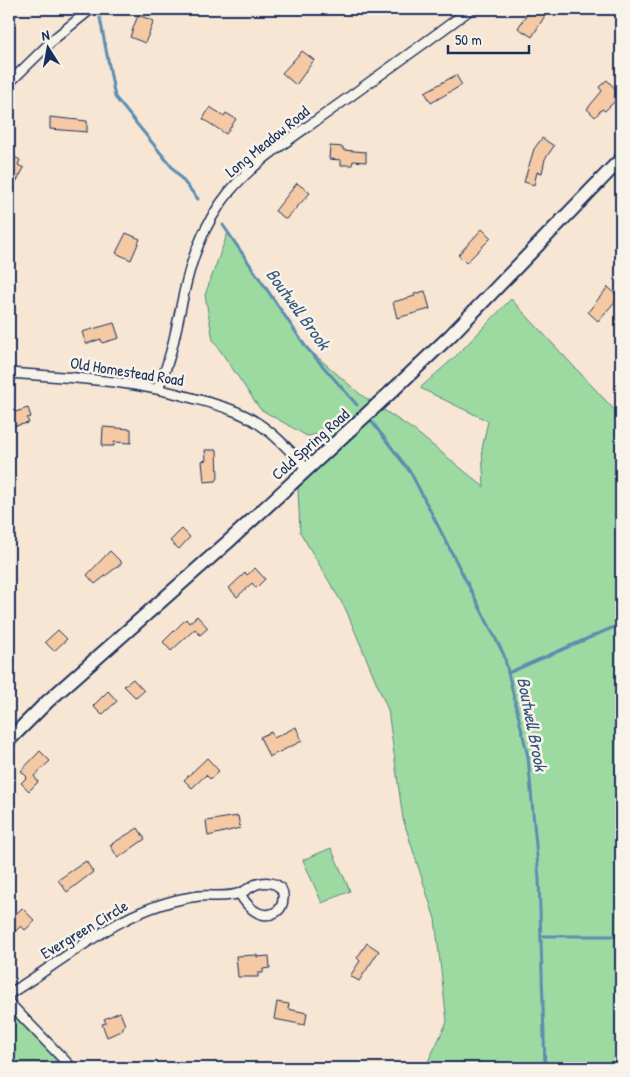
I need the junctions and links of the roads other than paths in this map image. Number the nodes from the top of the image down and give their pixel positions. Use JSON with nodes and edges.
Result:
{"nodes":[{"id":1,"x":91,"y":9,"type":"edge"},
{"id":2,"x":471,"y":9,"type":"edge"},
{"id":3,"x":9,"y":83,"type":"edge"},
{"id":4,"x":621,"y":159,"type":"edge"},
{"id":5,"x":9,"y":372,"type":"edge"},
{"id":6,"x":158,"y":388,"type":"junction"},
{"id":7,"x":306,"y":468,"type":"junction"},
{"id":8,"x":9,"y":740,"type":"edge"},
{"id":9,"x":240,"y":894,"type":"junction"},
{"id":10,"x":9,"y":994,"type":"edge"},
{"id":11,"x":9,"y":1003,"type":"edge"},
{"id":12,"x":72,"y":1068,"type":"edge"}],
"edges":[{"from":1,"to":3,"type":"street"},
{"from":2,"to":6,"type":"street","name":"Long Meadow Road"},
{"from":4,"to":7,"type":"street","name":"Cold Spring Road"},
{"from":5,"to":6,"type":"street","name":"Old Homestead Road"},
{"from":6,"to":7,"type":"street","name":"Old Homestead Road"},
{"from":7,"to":8,"type":"street","name":"Cold Spring Road"},
{"from":9,"to":9,"type":"street","name":"Evergreen Circle"},
{"from":9,"to":10,"type":"street","name":"Evergreen Circle"},
{"from":11,"to":12,"type":"street"}]}
